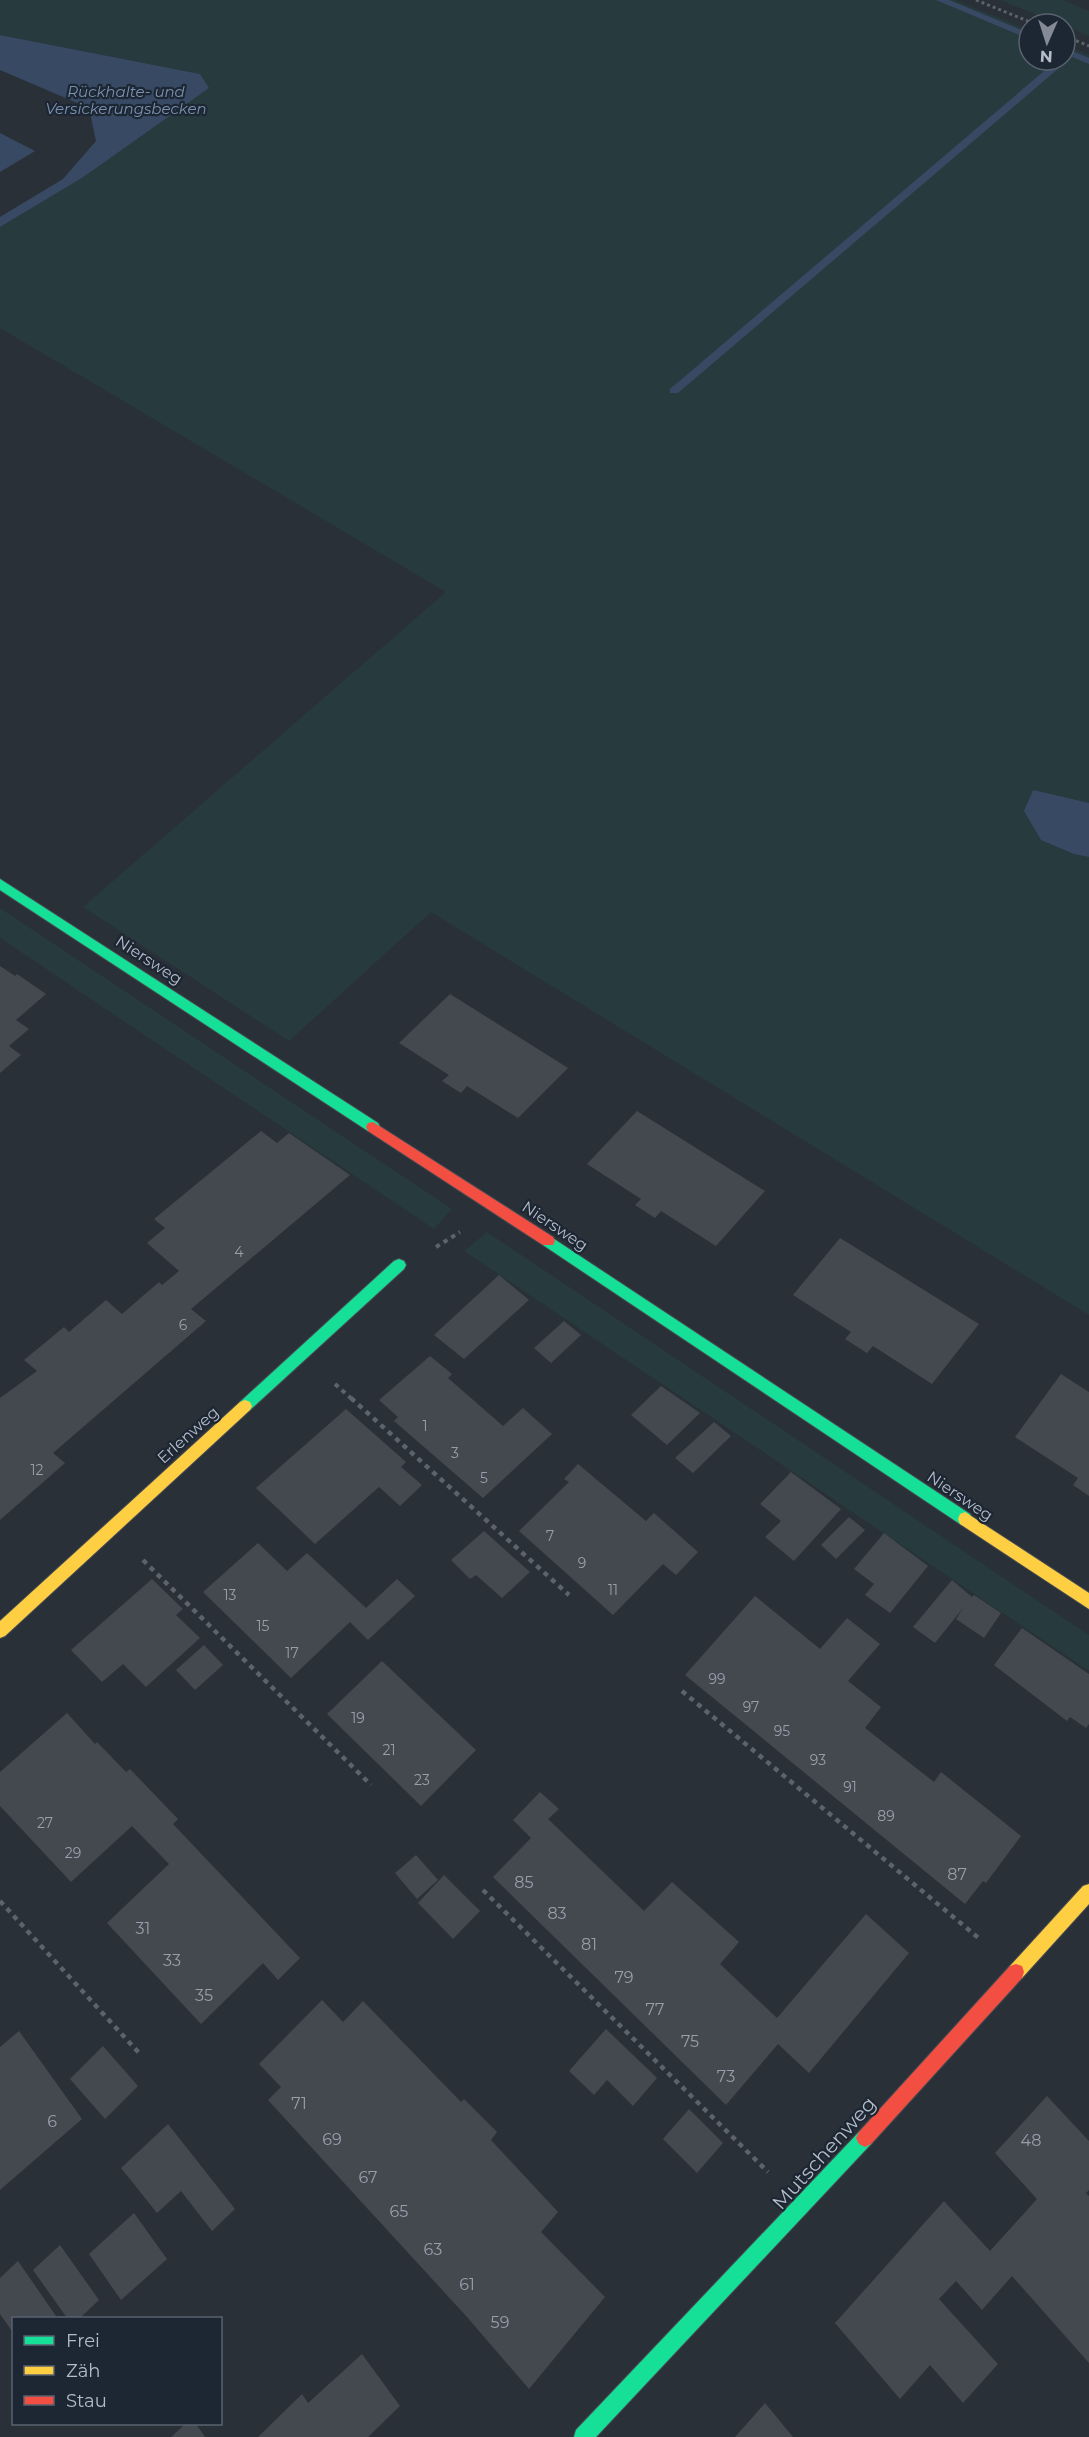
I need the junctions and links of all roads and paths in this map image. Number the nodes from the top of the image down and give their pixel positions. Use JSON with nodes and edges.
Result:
{"nodes":[{"id":1,"x":976,"y":0,"type":"edge"},
{"id":2,"x":1017,"y":17,"type":"edge"},
{"id":3,"x":0,"y":884,"type":"edge"},
{"id":4,"x":492,"y":1204,"type":"junction"},
{"id":5,"x":399,"y":1265,"type":"joint"},
{"id":6,"x":303,"y":1355,"type":"junction"},
{"id":7,"x":110,"y":1527,"type":"junction"},
{"id":8,"x":569,"y":1595,"type":"dead end"},
{"id":9,"x":1089,"y":1602,"type":"edge"},
{"id":10,"x":0,"y":1631,"type":"edge"},
{"id":11,"x":682,"y":1691,"type":"dead end"},
{"id":12,"x":371,"y":1785,"type":"dead end"},
{"id":13,"x":483,"y":1890,"type":"dead end"},
{"id":14,"x":1089,"y":1892,"type":"edge"},
{"id":15,"x":0,"y":1901,"type":"edge"},
{"id":16,"x":1017,"y":1970,"type":"junction"},
{"id":17,"x":139,"y":2053,"type":"dead end"},
{"id":18,"x":803,"y":2206,"type":"junction"},
{"id":19,"x":583,"y":2437,"type":"edge"}],
"edges":[{"from":1,"to":2,"type":"path"},
{"from":3,"to":4,"type":"street","name":"Niersweg"},
{"from":4,"to":5,"type":"path"},
{"from":4,"to":9,"type":"street","name":"Niersweg"},
{"from":5,"to":6,"type":"street","name":"Erlenweg"},
{"from":6,"to":7,"type":"street","name":"Erlenweg"},
{"from":6,"to":8,"type":"path"},
{"from":7,"to":10,"type":"street","name":"Erlenweg"},
{"from":7,"to":12,"type":"path"},
{"from":11,"to":16,"type":"path"},
{"from":13,"to":18,"type":"path"},
{"from":14,"to":16,"type":"street","name":"Mutschenweg"},
{"from":15,"to":17,"type":"path"},
{"from":16,"to":18,"type":"street","name":"Mutschenweg"},
{"from":18,"to":19,"type":"street","name":"Mutschenweg"}]}
